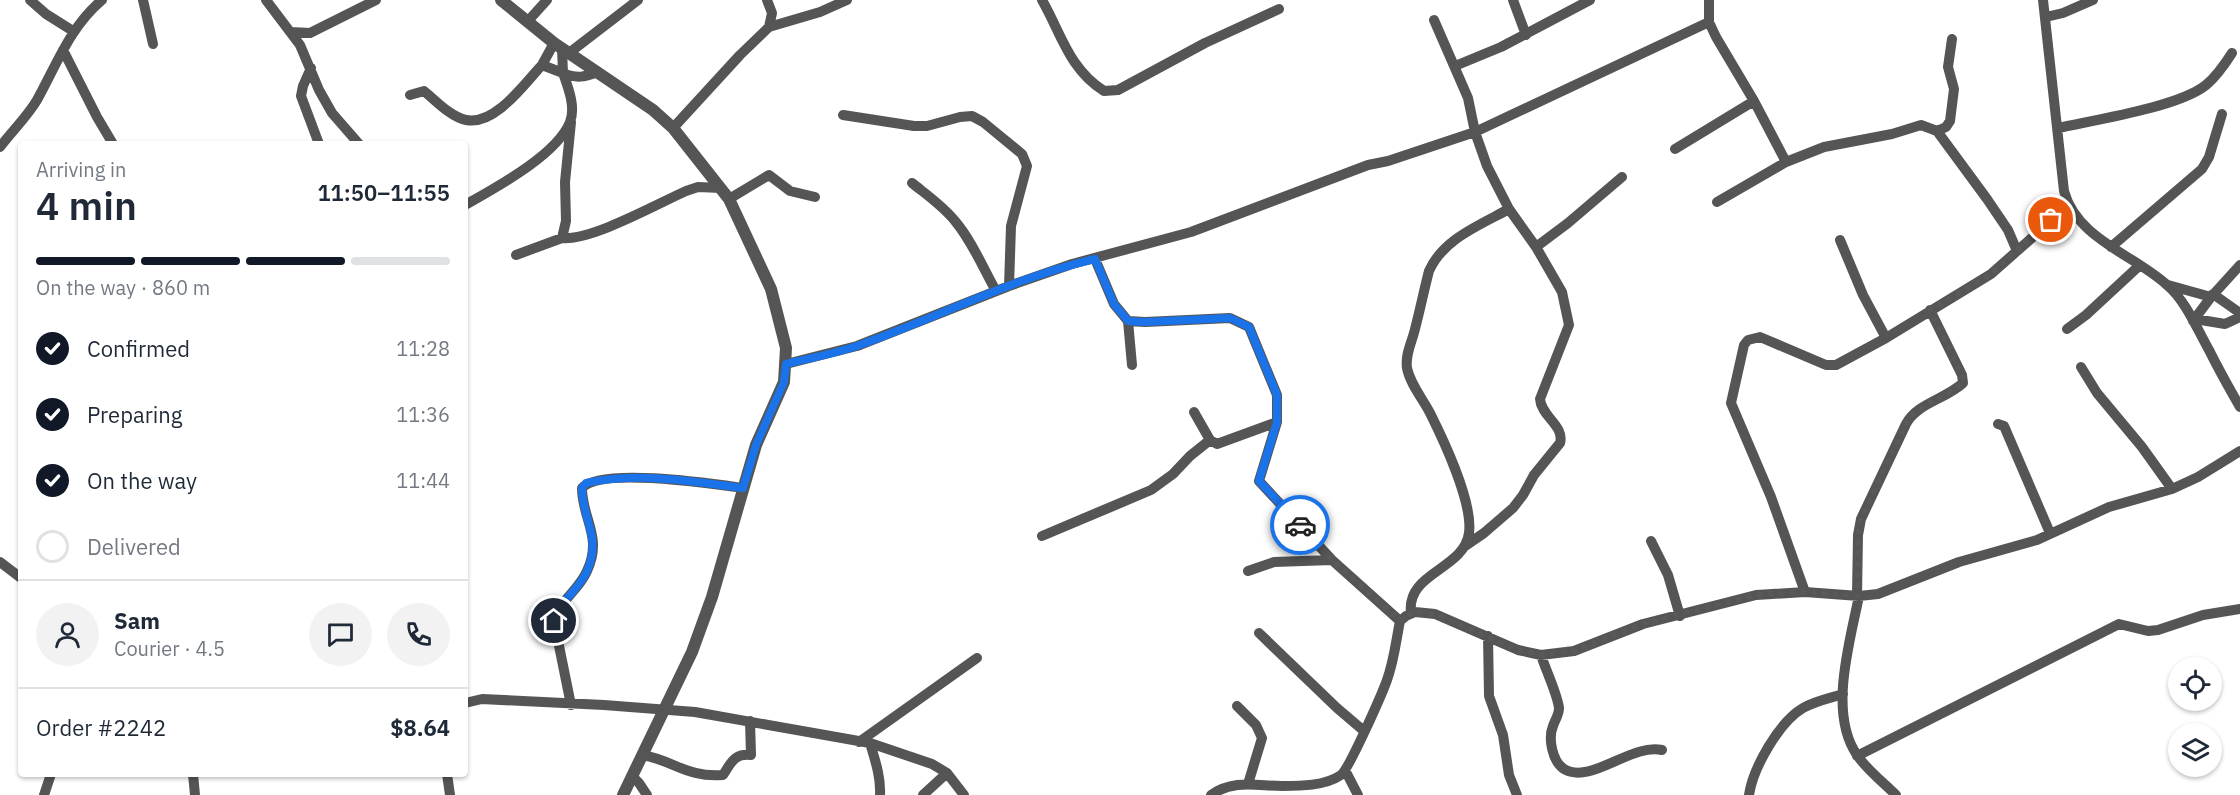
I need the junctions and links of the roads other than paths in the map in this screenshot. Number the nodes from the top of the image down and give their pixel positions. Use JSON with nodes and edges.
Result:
{"nodes":[{"id":1,"x":30,"y":0,"type":"edge"},
{"id":2,"x":102,"y":0,"type":"edge"},
{"id":3,"x":143,"y":0,"type":"edge"},
{"id":4,"x":266,"y":0,"type":"edge"},
{"id":5,"x":376,"y":0,"type":"edge"},
{"id":6,"x":501,"y":0,"type":"edge"},
{"id":7,"x":547,"y":0,"type":"edge"},
{"id":8,"x":638,"y":0,"type":"edge"},
{"id":9,"x":767,"y":0,"type":"edge"},
{"id":10,"x":847,"y":0,"type":"edge"},
{"id":11,"x":1042,"y":0,"type":"edge"},
{"id":12,"x":1513,"y":0,"type":"edge"},
{"id":13,"x":1590,"y":0,"type":"edge"},
{"id":14,"x":1708,"y":0,"type":"edge"},
{"id":15,"x":2043,"y":0,"type":"edge"},
{"id":16,"x":2093,"y":0,"type":"edge"},
{"id":17,"x":1279,"y":9,"type":"dead end"},
{"id":18,"x":2046,"y":17,"type":"junction"},
{"id":19,"x":1434,"y":20,"type":"dead end"},
{"id":20,"x":528,"y":21,"type":"junction"},
{"id":21,"x":1709,"y":22,"type":"junction"},
{"id":22,"x":769,"y":27,"type":"junction"},
{"id":23,"x":73,"y":32,"type":"junction"},
{"id":24,"x":291,"y":32,"type":"junction"},
{"id":25,"x":1526,"y":35,"type":"junction"},
{"id":26,"x":1952,"y":39,"type":"dead end"},
{"id":27,"x":153,"y":44,"type":"dead end"},
{"id":28,"x":562,"y":48,"type":"junction"},
{"id":29,"x":63,"y":50,"type":"junction"},
{"id":30,"x":2232,"y":53,"type":"dead end"},
{"id":31,"x":542,"y":64,"type":"junction"},
{"id":32,"x":1455,"y":66,"type":"junction"},
{"id":33,"x":311,"y":68,"type":"junction"},
{"id":34,"x":598,"y":72,"type":"junction"},
{"id":35,"x":563,"y":73,"type":"junction"},
{"id":36,"x":410,"y":95,"type":"dead end"},
{"id":37,"x":1754,"y":101,"type":"junction"},
{"id":38,"x":2222,"y":114,"type":"dead end"},
{"id":39,"x":843,"y":115,"type":"dead end"},
{"id":40,"x":571,"y":122,"type":"junction"},
{"id":41,"x":674,"y":128,"type":"junction"},
{"id":42,"x":2058,"y":128,"type":"junction"},
{"id":43,"x":1936,"y":130,"type":"junction"},
{"id":44,"x":1475,"y":132,"type":"junction"},
{"id":45,"x":111,"y":141,"type":"edge"},
{"id":46,"x":318,"y":141,"type":"edge"},
{"id":47,"x":356,"y":141,"type":"edge"},
{"id":48,"x":0,"y":147,"type":"edge"},
{"id":49,"x":1675,"y":149,"type":"dead end"},
{"id":50,"x":1786,"y":162,"type":"junction"},
{"id":51,"x":1622,"y":177,"type":"dead end"},
{"id":52,"x":912,"y":183,"type":"dead end"},
{"id":53,"x":721,"y":188,"type":"junction"},
{"id":54,"x":815,"y":197,"type":"dead end"},
{"id":55,"x":729,"y":199,"type":"junction"},
{"id":56,"x":1717,"y":202,"type":"dead end"},
{"id":57,"x":468,"y":203,"type":"edge"},
{"id":58,"x":2068,"y":206,"type":"junction"},
{"id":59,"x":1509,"y":209,"type":"junction"},
{"id":60,"x":561,"y":238,"type":"junction"},
{"id":61,"x":1840,"y":240,"type":"dead end"},
{"id":62,"x":1536,"y":247,"type":"junction"},
{"id":63,"x":2111,"y":247,"type":"junction"},
{"id":64,"x":2017,"y":250,"type":"junction"},
{"id":65,"x":516,"y":255,"type":"dead end"},
{"id":66,"x":1095,"y":259,"type":"junction"},
{"id":67,"x":2140,"y":265,"type":"junction"},
{"id":68,"x":2240,"y":265,"type":"edge"},
{"id":69,"x":2168,"y":285,"type":"junction"},
{"id":70,"x":1009,"y":286,"type":"junction"},
{"id":71,"x":996,"y":291,"type":"junction"},
{"id":72,"x":2212,"y":295,"type":"junction"},
{"id":73,"x":1930,"y":310,"type":"junction"},
{"id":74,"x":2240,"y":315,"type":"edge"},
{"id":75,"x":2194,"y":320,"type":"junction"},
{"id":76,"x":1128,"y":321,"type":"junction"},
{"id":77,"x":2067,"y":329,"type":"dead end"},
{"id":78,"x":1886,"y":338,"type":"junction"},
{"id":79,"x":786,"y":364,"type":"junction"},
{"id":80,"x":1132,"y":365,"type":"dead end"},
{"id":81,"x":2081,"y":367,"type":"dead end"},
{"id":82,"x":2240,"y":407,"type":"edge"},
{"id":83,"x":1194,"y":412,"type":"dead end"},
{"id":84,"x":1277,"y":422,"type":"junction"},
{"id":85,"x":1998,"y":424,"type":"dead end"},
{"id":86,"x":1210,"y":440,"type":"junction"},
{"id":87,"x":2240,"y":451,"type":"edge"},
{"id":88,"x":743,"y":488,"type":"junction"},
{"id":89,"x":2172,"y":489,"type":"junction"},
{"id":90,"x":2050,"y":533,"type":"junction"},
{"id":91,"x":1042,"y":536,"type":"dead end"},
{"id":92,"x":1651,"y":541,"type":"dead end"},
{"id":93,"x":1465,"y":546,"type":"junction"},
{"id":94,"x":1332,"y":560,"type":"junction"},
{"id":95,"x":0,"y":562,"type":"edge"},
{"id":96,"x":1248,"y":571,"type":"dead end"},
{"id":97,"x":18,"y":576,"type":"edge"},
{"id":98,"x":1805,"y":592,"type":"junction"},
{"id":99,"x":1858,"y":596,"type":"junction"},
{"id":100,"x":2240,"y":609,"type":"edge"},
{"id":101,"x":1411,"y":613,"type":"junction"},
{"id":102,"x":1680,"y":616,"type":"junction"},
{"id":103,"x":1400,"y":621,"type":"junction"},
{"id":104,"x":1259,"y":633,"type":"dead end"},
{"id":105,"x":1488,"y":636,"type":"junction"},
{"id":106,"x":1541,"y":655,"type":"junction"},
{"id":107,"x":977,"y":658,"type":"dead end"},
{"id":108,"x":1843,"y":694,"type":"junction"},
{"id":109,"x":468,"y":702,"type":"edge"},
{"id":110,"x":571,"y":705,"type":"junction"},
{"id":111,"x":1237,"y":706,"type":"dead end"},
{"id":112,"x":665,"y":710,"type":"junction"},
{"id":113,"x":750,"y":722,"type":"junction"},
{"id":114,"x":1364,"y":731,"type":"junction"},
{"id":115,"x":864,"y":742,"type":"junction"},
{"id":116,"x":1662,"y":750,"type":"dead end"},
{"id":117,"x":642,"y":755,"type":"junction"},
{"id":118,"x":1857,"y":756,"type":"junction"},
{"id":119,"x":1345,"y":770,"type":"junction"},
{"id":120,"x":947,"y":773,"type":"junction"},
{"id":121,"x":632,"y":776,"type":"junction"},
{"id":122,"x":50,"y":777,"type":"edge"},
{"id":123,"x":193,"y":777,"type":"edge"},
{"id":124,"x":447,"y":777,"type":"edge"},
{"id":125,"x":1248,"y":784,"type":"junction"},
{"id":126,"x":44,"y":795,"type":"edge"},
{"id":127,"x":195,"y":795,"type":"edge"},
{"id":128,"x":450,"y":795,"type":"edge"},
{"id":129,"x":623,"y":795,"type":"edge"},
{"id":130,"x":647,"y":795,"type":"edge"},
{"id":131,"x":880,"y":795,"type":"edge"},
{"id":132,"x":922,"y":795,"type":"edge"},
{"id":133,"x":964,"y":795,"type":"edge"},
{"id":134,"x":1211,"y":795,"type":"edge"},
{"id":135,"x":1358,"y":795,"type":"edge"},
{"id":136,"x":1517,"y":795,"type":"edge"},
{"id":137,"x":1749,"y":795,"type":"edge"},
{"id":138,"x":1896,"y":795,"type":"edge"}],
"edges":[{"from":1,"to":23,"type":"street"},
{"from":2,"to":23,"type":"street"},
{"from":3,"to":27,"type":"street"},
{"from":4,"to":24,"type":"street"},
{"from":5,"to":24,"type":"street"},
{"from":6,"to":20,"type":"street"},
{"from":7,"to":20,"type":"street"},
{"from":8,"to":28,"type":"street"},
{"from":9,"to":22,"type":"street"},
{"from":10,"to":22,"type":"street"},
{"from":11,"to":17,"type":"street"},
{"from":12,"to":25,"type":"street"},
{"from":13,"to":25,"type":"street"},
{"from":14,"to":21,"type":"street"},
{"from":15,"to":18,"type":"street"},
{"from":16,"to":18,"type":"street"},
{"from":18,"to":42,"type":"street"},
{"from":19,"to":32,"type":"street"},
{"from":20,"to":28,"type":"street"},
{"from":21,"to":37,"type":"street"},
{"from":21,"to":44,"type":"street"},
{"from":22,"to":41,"type":"street"},
{"from":23,"to":29,"type":"street"},
{"from":24,"to":33,"type":"street"},
{"from":25,"to":32,"type":"street"},
{"from":26,"to":43,"type":"street"},
{"from":28,"to":31,"type":"street"},
{"from":28,"to":34,"type":"street"},
{"from":28,"to":35,"type":"street"},
{"from":29,"to":45,"type":"street"},
{"from":29,"to":48,"type":"street"},
{"from":30,"to":42,"type":"street"},
{"from":31,"to":35,"type":"street"},
{"from":31,"to":36,"type":"street"},
{"from":32,"to":44,"type":"street"},
{"from":33,"to":46,"type":"street"},
{"from":33,"to":47,"type":"street"},
{"from":34,"to":35,"type":"street"},
{"from":34,"to":41,"type":"street"},
{"from":35,"to":40,"type":"street"},
{"from":37,"to":49,"type":"street"},
{"from":37,"to":50,"type":"street"},
{"from":38,"to":63,"type":"street"},
{"from":39,"to":70,"type":"street"},
{"from":40,"to":57,"type":"street"},
{"from":40,"to":60,"type":"street"},
{"from":41,"to":53,"type":"street"},
{"from":42,"to":58,"type":"street"},
{"from":43,"to":50,"type":"street"},
{"from":43,"to":64,"type":"street"},
{"from":44,"to":59,"type":"street"},
{"from":44,"to":66,"type":"street"},
{"from":50,"to":56,"type":"street"},
{"from":51,"to":62,"type":"street"},
{"from":52,"to":71,"type":"street"},
{"from":53,"to":55,"type":"street"},
{"from":53,"to":60,"type":"street"},
{"from":54,"to":55,"type":"street"},
{"from":55,"to":79,"type":"street"},
{"from":58,"to":63,"type":"street"},
{"from":58,"to":64,"type":"street"},
{"from":59,"to":62,"type":"street"},
{"from":59,"to":93,"type":"street"},
{"from":60,"to":65,"type":"street"},
{"from":61,"to":78,"type":"street"},
{"from":62,"to":93,"type":"street"},
{"from":63,"to":67,"type":"street"},
{"from":64,"to":73,"type":"street"},
{"from":66,"to":70,"type":"street"},
{"from":66,"to":76,"type":"street"},
{"from":67,"to":69,"type":"street"},
{"from":67,"to":77,"type":"street"},
{"from":68,"to":72,"type":"street"},
{"from":69,"to":72,"type":"street"},
{"from":69,"to":75,"type":"street"},
{"from":70,"to":71,"type":"street"},
{"from":71,"to":79,"type":"street"},
{"from":72,"to":74,"type":"street"},
{"from":72,"to":75,"type":"street"},
{"from":73,"to":78,"type":"street"},
{"from":73,"to":99,"type":"street"},
{"from":74,"to":75,"type":"street"},
{"from":75,"to":82,"type":"street"},
{"from":76,"to":80,"type":"street"},
{"from":76,"to":84,"type":"street"},
{"from":78,"to":98,"type":"street"},
{"from":79,"to":88,"type":"street"},
{"from":81,"to":89,"type":"street"},
{"from":83,"to":86,"type":"street"},
{"from":84,"to":86,"type":"street"},
{"from":84,"to":94,"type":"street"},
{"from":85,"to":90,"type":"street"},
{"from":86,"to":91,"type":"street"},
{"from":87,"to":89,"type":"street"},
{"from":88,"to":110,"type":"street"},
{"from":88,"to":112,"type":"street"},
{"from":89,"to":90,"type":"street"},
{"from":90,"to":99,"type":"street"},
{"from":92,"to":102,"type":"street"},
{"from":93,"to":101,"type":"street"},
{"from":94,"to":96,"type":"street"},
{"from":94,"to":103,"type":"street"},
{"from":95,"to":97,"type":"street"},
{"from":98,"to":99,"type":"street"},
{"from":98,"to":102,"type":"street"},
{"from":99,"to":108,"type":"street"},
{"from":100,"to":118,"type":"street"},
{"from":101,"to":103,"type":"street"},
{"from":101,"to":105,"type":"street"},
{"from":102,"to":106,"type":"street"},
{"from":103,"to":114,"type":"street"},
{"from":104,"to":114,"type":"street"},
{"from":105,"to":106,"type":"street"},
{"from":105,"to":136,"type":"street"},
{"from":106,"to":116,"type":"street"},
{"from":107,"to":115,"type":"street"},
{"from":108,"to":118,"type":"street"},
{"from":108,"to":137,"type":"street"},
{"from":109,"to":110,"type":"street"},
{"from":110,"to":112,"type":"street"},
{"from":111,"to":125,"type":"street"},
{"from":112,"to":113,"type":"street"},
{"from":112,"to":117,"type":"street"},
{"from":113,"to":115,"type":"street"},
{"from":113,"to":117,"type":"street"},
{"from":114,"to":119,"type":"street"},
{"from":115,"to":120,"type":"street"},
{"from":115,"to":131,"type":"street"},
{"from":117,"to":121,"type":"street"},
{"from":118,"to":138,"type":"street"},
{"from":119,"to":125,"type":"street"},
{"from":119,"to":135,"type":"street"},
{"from":120,"to":132,"type":"street"},
{"from":120,"to":133,"type":"street"},
{"from":121,"to":129,"type":"street"},
{"from":121,"to":130,"type":"street"},
{"from":122,"to":126,"type":"street"},
{"from":123,"to":127,"type":"street"},
{"from":124,"to":128,"type":"street"},
{"from":125,"to":134,"type":"street"}]}
